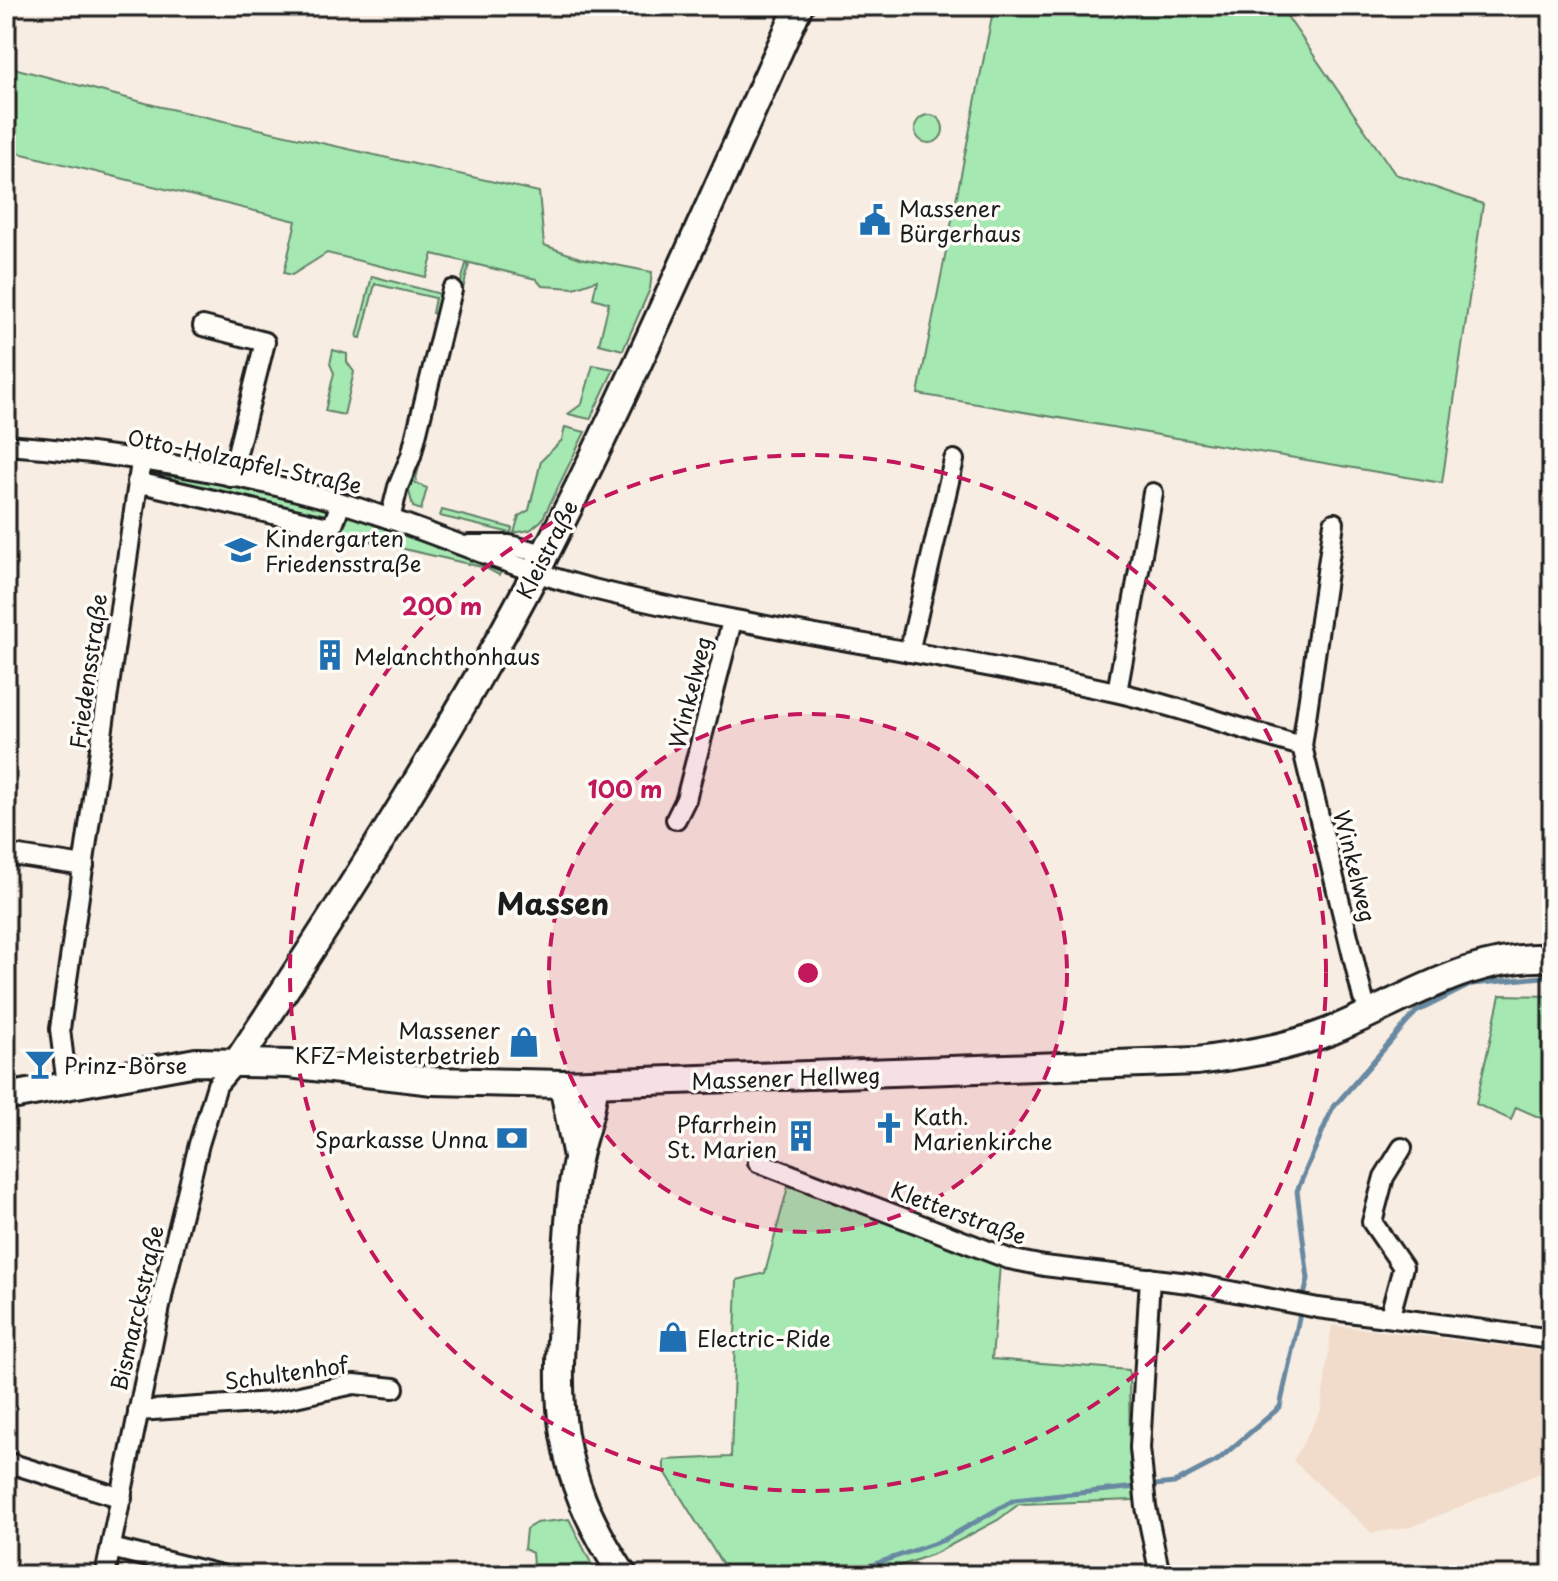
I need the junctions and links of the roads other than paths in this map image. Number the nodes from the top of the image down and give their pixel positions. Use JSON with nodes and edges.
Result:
{"nodes":[{"id":1,"x":799,"y":6,"type":"edge"},
{"id":2,"x":452,"y":290,"type":"dead end"},
{"id":3,"x":203,"y":326,"type":"dead end"},
{"id":4,"x":6,"y":445,"type":"edge"},
{"id":5,"x":954,"y":460,"type":"dead end"},
{"id":6,"x":141,"y":462,"type":"junction"},
{"id":7,"x":231,"y":477,"type":"junction"},
{"id":8,"x":137,"y":482,"type":"junction"},
{"id":9,"x":1153,"y":493,"type":"dead end"},
{"id":10,"x":341,"y":503,"type":"junction"},
{"id":11,"x":390,"y":519,"type":"junction"},
{"id":12,"x":1334,"y":523,"type":"dead end"},
{"id":13,"x":540,"y":564,"type":"junction"},
{"id":14,"x":732,"y":621,"type":"junction"},
{"id":15,"x":909,"y":652,"type":"junction"},
{"id":16,"x":1117,"y":692,"type":"junction"},
{"id":17,"x":1302,"y":746,"type":"junction"},
{"id":18,"x":676,"y":819,"type":"dead end"},
{"id":19,"x":6,"y":854,"type":"edge"},
{"id":20,"x":84,"y":866,"type":"junction"},
{"id":21,"x":1552,"y":958,"type":"edge"},
{"id":22,"x":1363,"y":998,"type":"dead end"},
{"id":23,"x":238,"y":1061,"type":"junction"},
{"id":24,"x":594,"y":1083,"type":"junction"},
{"id":25,"x":563,"y":1084,"type":"junction"},
{"id":26,"x":67,"y":1086,"type":"junction"},
{"id":27,"x":6,"y":1097,"type":"edge"},
{"id":28,"x":1402,"y":1148,"type":"dead end"},
{"id":29,"x":577,"y":1157,"type":"junction"},
{"id":30,"x":758,"y":1162,"type":"dead end"},
{"id":31,"x":1150,"y":1278,"type":"junction"},
{"id":32,"x":1390,"y":1315,"type":"junction"},
{"id":33,"x":1552,"y":1339,"type":"edge"},
{"id":34,"x":394,"y":1388,"type":"dead end"},
{"id":35,"x":138,"y":1411,"type":"junction"},
{"id":36,"x":6,"y":1462,"type":"edge"},
{"id":37,"x":122,"y":1498,"type":"junction"},
{"id":38,"x":111,"y":1548,"type":"junction"},
{"id":39,"x":105,"y":1575,"type":"edge"},
{"id":40,"x":221,"y":1575,"type":"edge"},
{"id":41,"x":623,"y":1575,"type":"edge"},
{"id":42,"x":1160,"y":1575,"type":"edge"}],
"edges":[{"from":1,"to":13,"type":"main road","name":"Kleistraße"},
{"from":2,"to":11,"type":"street"},
{"from":3,"to":7,"type":"street"},
{"from":4,"to":6,"type":"street","name":"Otto-Holzapfel-Straße"},
{"from":5,"to":15,"type":"street"},
{"from":6,"to":7,"type":"street","name":"Otto-Holzapfel-Straße"},
{"from":6,"to":8,"type":"street","name":"Friedensstraße"},
{"from":7,"to":10,"type":"street","name":"Otto-Holzapfel-Straße"},
{"from":8,"to":10,"type":"street"},
{"from":8,"to":20,"type":"street","name":"Friedensstraße"},
{"from":9,"to":16,"type":"street"},
{"from":10,"to":11,"type":"street","name":"Otto-Holzapfel-Straße"},
{"from":11,"to":13,"type":"street","name":"Otto-Holzapfel-Straße"},
{"from":12,"to":17,"type":"street","name":"Winkelweg"},
{"from":13,"to":14,"type":"street","name":"Winkelweg"},
{"from":13,"to":23,"type":"main road","name":"Kleistraße"},
{"from":14,"to":15,"type":"street","name":"Winkelweg"},
{"from":14,"to":18,"type":"street","name":"Winkelweg"},
{"from":15,"to":16,"type":"street","name":"Winkelweg"},
{"from":16,"to":17,"type":"street","name":"Winkelweg"},
{"from":17,"to":22,"type":"street","name":"Winkelweg"},
{"from":19,"to":20,"type":"street"},
{"from":20,"to":26,"type":"street","name":"Friedensstraße"},
{"from":21,"to":24,"type":"main road","name":"Massener Hellweg"},
{"from":23,"to":25,"type":"main road","name":"Massener Hellweg"},
{"from":23,"to":26,"type":"main road","name":"Massener Hellweg"},
{"from":23,"to":35,"type":"street","name":"Bismarckstraße"},
{"from":24,"to":25,"type":"main road","name":"Massener Hellweg"},
{"from":24,"to":29,"type":"main road"},
{"from":25,"to":29,"type":"main road"},
{"from":26,"to":27,"type":"main road","name":"Massener Hellweg"},
{"from":28,"to":32,"type":"street"},
{"from":29,"to":41,"type":"main road"},
{"from":30,"to":31,"type":"street","name":"Kletterstraße"},
{"from":31,"to":32,"type":"street","name":"Kletterstraße"},
{"from":31,"to":42,"type":"street"},
{"from":32,"to":33,"type":"street","name":"Kletterstraße"},
{"from":34,"to":35,"type":"street","name":"Schultenhof"},
{"from":35,"to":37,"type":"street","name":"Bismarckstraße"},
{"from":36,"to":37,"type":"street"},
{"from":37,"to":38,"type":"street","name":"Bismarckstraße"},
{"from":38,"to":39,"type":"street","name":"Bismarckstraße"},
{"from":38,"to":40,"type":"street"}]}
